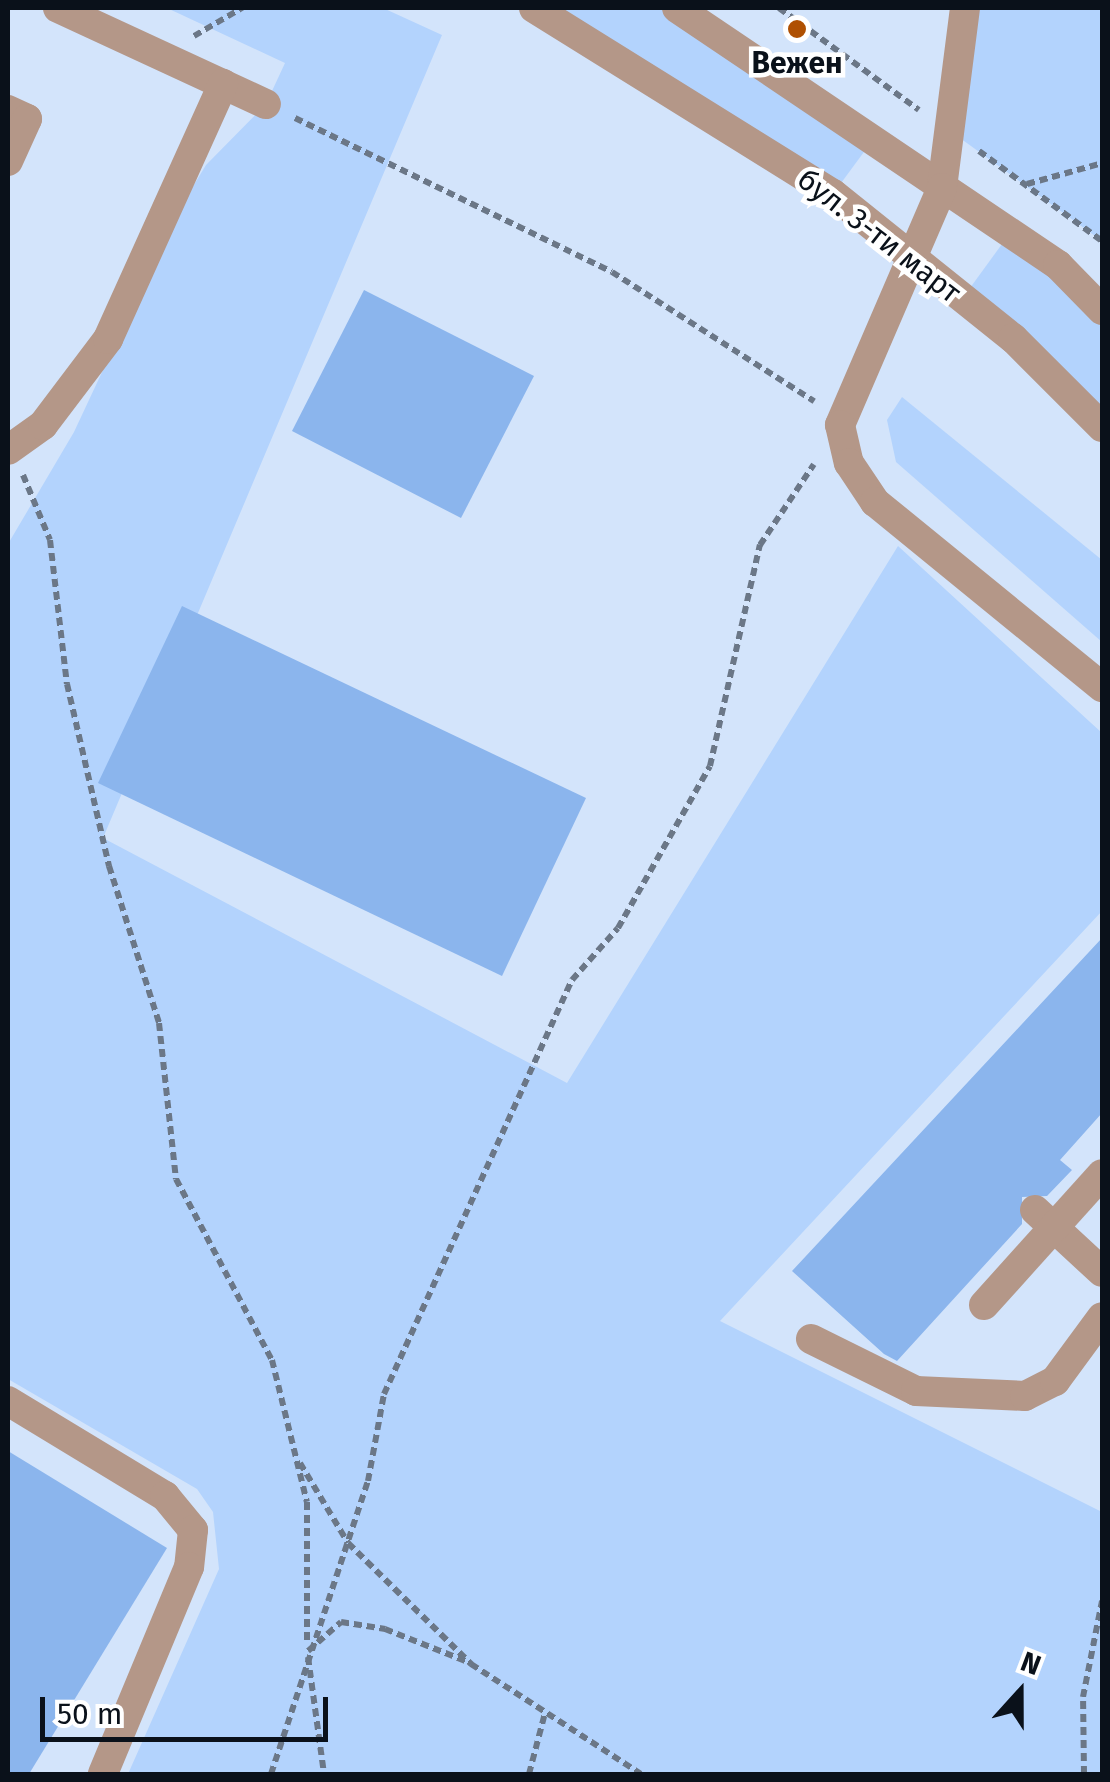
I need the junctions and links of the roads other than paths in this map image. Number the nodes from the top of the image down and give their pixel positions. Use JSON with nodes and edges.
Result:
{"nodes":[{"id":1,"x":58,"y":8,"type":"edge"},
{"id":2,"x":534,"y":8,"type":"edge"},
{"id":3,"x":677,"y":8,"type":"edge"},
{"id":4,"x":965,"y":8,"type":"edge"},
{"id":5,"x":223,"y":84,"type":"junction"},
{"id":6,"x":266,"y":104,"type":"road end"},
{"id":7,"x":8,"y":110,"type":"edge"},
{"id":8,"x":8,"y":161,"type":"edge"},
{"id":9,"x":942,"y":188,"type":"junction"},
{"id":10,"x":912,"y":262,"type":"junction"},
{"id":11,"x":1102,"y":310,"type":"edge"},
{"id":12,"x":1102,"y":427,"type":"edge"},
{"id":13,"x":10,"y":450,"type":"edge"},
{"id":14,"x":1102,"y":686,"type":"edge"},
{"id":15,"x":1102,"y":1174,"type":"edge"},
{"id":16,"x":1045,"y":1218,"type":"junction"},
{"id":17,"x":1102,"y":1272,"type":"edge"},
{"id":18,"x":984,"y":1305,"type":"dead end"},
{"id":19,"x":1102,"y":1317,"type":"edge"},
{"id":20,"x":811,"y":1339,"type":"dead end"},
{"id":21,"x":8,"y":1400,"type":"edge"},
{"id":22,"x":103,"y":1774,"type":"edge"}],
"edges":[{"from":1,"to":5,"type":"street"},
{"from":2,"to":10,"type":"street","name":"бул. 3-ти март"},
{"from":3,"to":9,"type":"street"},
{"from":4,"to":9,"type":"street"},
{"from":5,"to":6,"type":"street"},
{"from":5,"to":13,"type":"street"},
{"from":7,"to":8,"type":"street"},
{"from":9,"to":10,"type":"street"},
{"from":9,"to":11,"type":"street"},
{"from":10,"to":12,"type":"street","name":"бул. 3-ти март"},
{"from":10,"to":14,"type":"street"},
{"from":15,"to":16,"type":"street"},
{"from":16,"to":17,"type":"street"},
{"from":16,"to":18,"type":"street"},
{"from":19,"to":20,"type":"street"},
{"from":21,"to":22,"type":"street"}]}
